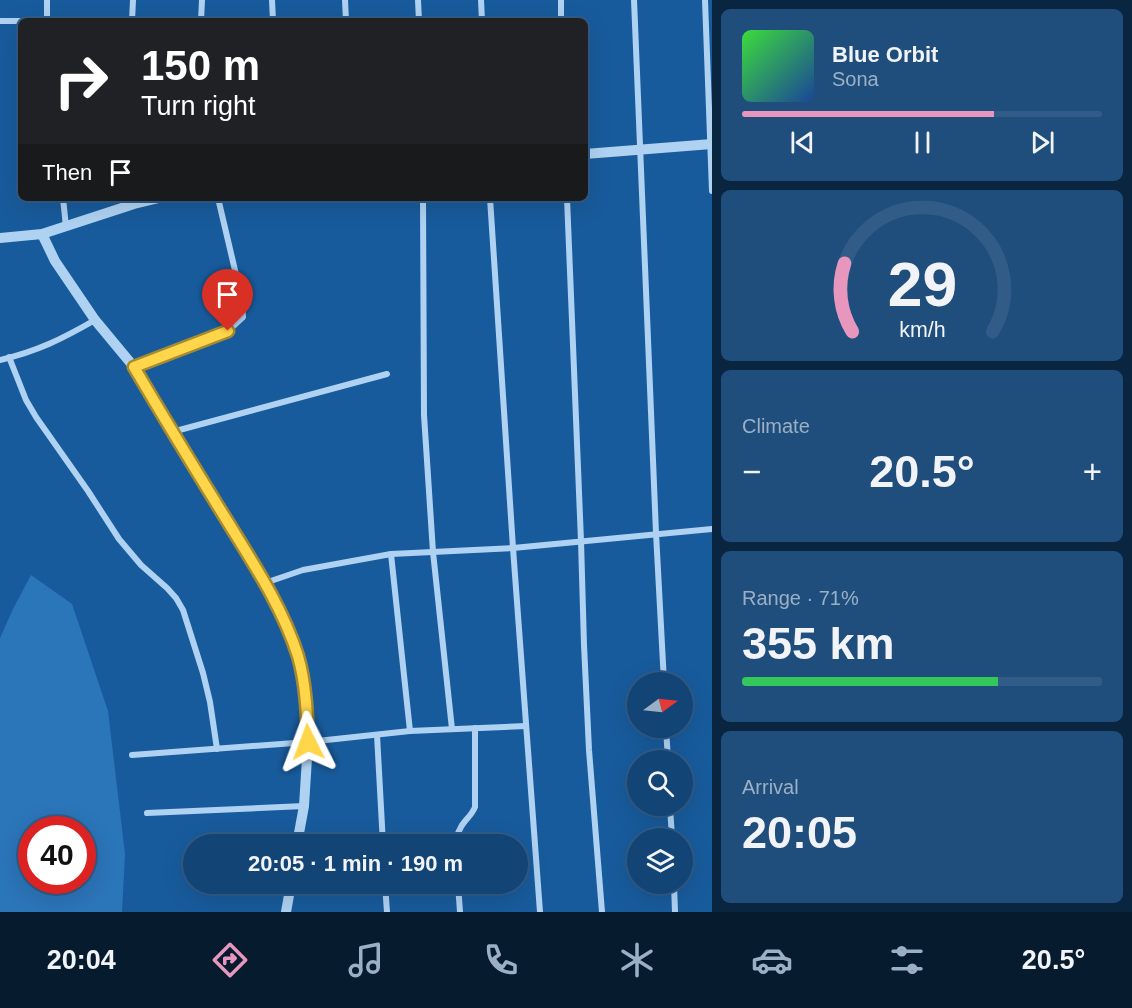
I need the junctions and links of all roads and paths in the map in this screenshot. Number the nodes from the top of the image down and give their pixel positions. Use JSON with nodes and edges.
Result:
{"nodes":[{"id":1,"x":47,"y":0,"type":"edge"},
{"id":2,"x":133,"y":0,"type":"edge"},
{"id":3,"x":202,"y":0,"type":"edge"},
{"id":4,"x":272,"y":0,"type":"edge"},
{"id":5,"x":345,"y":0,"type":"edge"},
{"id":6,"x":418,"y":0,"type":"edge"},
{"id":7,"x":481,"y":0,"type":"edge"},
{"id":8,"x":561,"y":0,"type":"edge"},
{"id":9,"x":634,"y":0,"type":"edge"},
{"id":10,"x":705,"y":0,"type":"edge"},
{"id":11,"x":47,"y":18,"type":"edge"},
{"id":12,"x":132,"y":18,"type":"edge"},
{"id":13,"x":201,"y":18,"type":"edge"},
{"id":14,"x":273,"y":18,"type":"edge"},
{"id":15,"x":346,"y":18,"type":"edge"},
{"id":16,"x":419,"y":18,"type":"edge"},
{"id":17,"x":482,"y":18,"type":"edge"},
{"id":18,"x":561,"y":18,"type":"edge"},
{"id":19,"x":0,"y":21,"type":"edge"},
{"id":20,"x":18,"y":21,"type":"edge"},
{"id":21,"x":711,"y":144,"type":"edge"},
{"id":22,"x":640,"y":149,"type":"junction"},
{"id":23,"x":588,"y":153,"type":"edge"},
{"id":24,"x":712,"y":190,"type":"edge"},
{"id":25,"x":63,"y":201,"type":"edge"},
{"id":26,"x":134,"y":201,"type":"edge"},
{"id":27,"x":219,"y":201,"type":"edge"},
{"id":28,"x":423,"y":201,"type":"edge"},
{"id":29,"x":490,"y":201,"type":"edge"},
{"id":30,"x":567,"y":201,"type":"edge"},
{"id":31,"x":66,"y":226,"type":"junction"},
{"id":32,"x":42,"y":234,"type":"junction"},
{"id":33,"x":0,"y":238,"type":"edge"},
{"id":34,"x":95,"y":320,"type":"junction"},
{"id":35,"x":9,"y":357,"type":"junction"},
{"id":36,"x":0,"y":360,"type":"edge"},
{"id":37,"x":134,"y":367,"type":"junction"},
{"id":38,"x":387,"y":374,"type":"dead end"},
{"id":39,"x":172,"y":432,"type":"junction"},
{"id":40,"x":712,"y":529,"type":"edge"},
{"id":41,"x":656,"y":533,"type":"junction"},
{"id":42,"x":581,"y":541,"type":"junction"},
{"id":43,"x":513,"y":548,"type":"junction"},
{"id":44,"x":433,"y":552,"type":"junction"},
{"id":45,"x":391,"y":554,"type":"junction"},
{"id":46,"x":265,"y":584,"type":"junction"},
{"id":47,"x":663,"y":672,"type":"edge"},
{"id":48,"x":526,"y":726,"type":"junction"},
{"id":49,"x":475,"y":728,"type":"junction"},
{"id":50,"x":452,"y":729,"type":"junction"},
{"id":51,"x":410,"y":731,"type":"junction"},
{"id":52,"x":377,"y":735,"type":"junction"},
{"id":53,"x":308,"y":742,"type":"junction"},
{"id":54,"x":217,"y":749,"type":"junction"},
{"id":55,"x":132,"y":755,"type":"dead end"},
{"id":56,"x":304,"y":806,"type":"junction"},
{"id":57,"x":147,"y":813,"type":"dead end"},
{"id":58,"x":299,"y":834,"type":"edge"},
{"id":59,"x":382,"y":834,"type":"edge"},
{"id":60,"x":457,"y":834,"type":"edge"},
{"id":61,"x":289,"y":894,"type":"edge"},
{"id":62,"x":386,"y":894,"type":"edge"},
{"id":63,"x":459,"y":894,"type":"edge"},
{"id":64,"x":674,"y":894,"type":"edge"},
{"id":65,"x":286,"y":912,"type":"edge"},
{"id":66,"x":387,"y":912,"type":"edge"},
{"id":67,"x":460,"y":912,"type":"edge"},
{"id":68,"x":540,"y":912,"type":"edge"},
{"id":69,"x":602,"y":912,"type":"edge"},
{"id":70,"x":675,"y":912,"type":"edge"}],
"edges":[{"from":1,"to":11,"type":"street"},
{"from":2,"to":12,"type":"street"},
{"from":3,"to":13,"type":"street"},
{"from":4,"to":14,"type":"street"},
{"from":5,"to":15,"type":"street"},
{"from":6,"to":16,"type":"street"},
{"from":7,"to":17,"type":"street"},
{"from":8,"to":18,"type":"street"},
{"from":9,"to":22,"type":"street"},
{"from":10,"to":21,"type":"street"},
{"from":19,"to":20,"type":"street"},
{"from":21,"to":22,"type":"street"},
{"from":21,"to":24,"type":"street"},
{"from":22,"to":23,"type":"street"},
{"from":22,"to":41,"type":"street"},
{"from":25,"to":31,"type":"street"},
{"from":26,"to":31,"type":"street"},
{"from":27,"to":37,"type":"street"},
{"from":28,"to":44,"type":"street"},
{"from":29,"to":43,"type":"street"},
{"from":30,"to":42,"type":"street"},
{"from":31,"to":32,"type":"street"},
{"from":32,"to":33,"type":"street"},
{"from":32,"to":34,"type":"street"},
{"from":34,"to":35,"type":"street"},
{"from":34,"to":37,"type":"street"},
{"from":35,"to":36,"type":"street"},
{"from":35,"to":54,"type":"street"},
{"from":37,"to":39,"type":"street"},
{"from":38,"to":39,"type":"street"},
{"from":39,"to":46,"type":"street"},
{"from":40,"to":41,"type":"street"},
{"from":41,"to":42,"type":"street"},
{"from":41,"to":47,"type":"street"},
{"from":42,"to":43,"type":"street"},
{"from":42,"to":69,"type":"street"},
{"from":43,"to":44,"type":"street"},
{"from":43,"to":48,"type":"street"},
{"from":44,"to":45,"type":"street"},
{"from":44,"to":50,"type":"street"},
{"from":45,"to":46,"type":"street"},
{"from":45,"to":51,"type":"street"},
{"from":46,"to":53,"type":"street"},
{"from":48,"to":49,"type":"street"},
{"from":48,"to":68,"type":"street"},
{"from":49,"to":50,"type":"street"},
{"from":49,"to":60,"type":"street"},
{"from":50,"to":51,"type":"street"},
{"from":51,"to":52,"type":"street"},
{"from":52,"to":53,"type":"street"},
{"from":52,"to":59,"type":"street"},
{"from":53,"to":54,"type":"street"},
{"from":53,"to":56,"type":"street"},
{"from":54,"to":55,"type":"street"},
{"from":56,"to":57,"type":"street"},
{"from":56,"to":58,"type":"street"},
{"from":61,"to":65,"type":"street"},
{"from":62,"to":66,"type":"street"},
{"from":63,"to":67,"type":"street"},
{"from":64,"to":70,"type":"street"}]}
